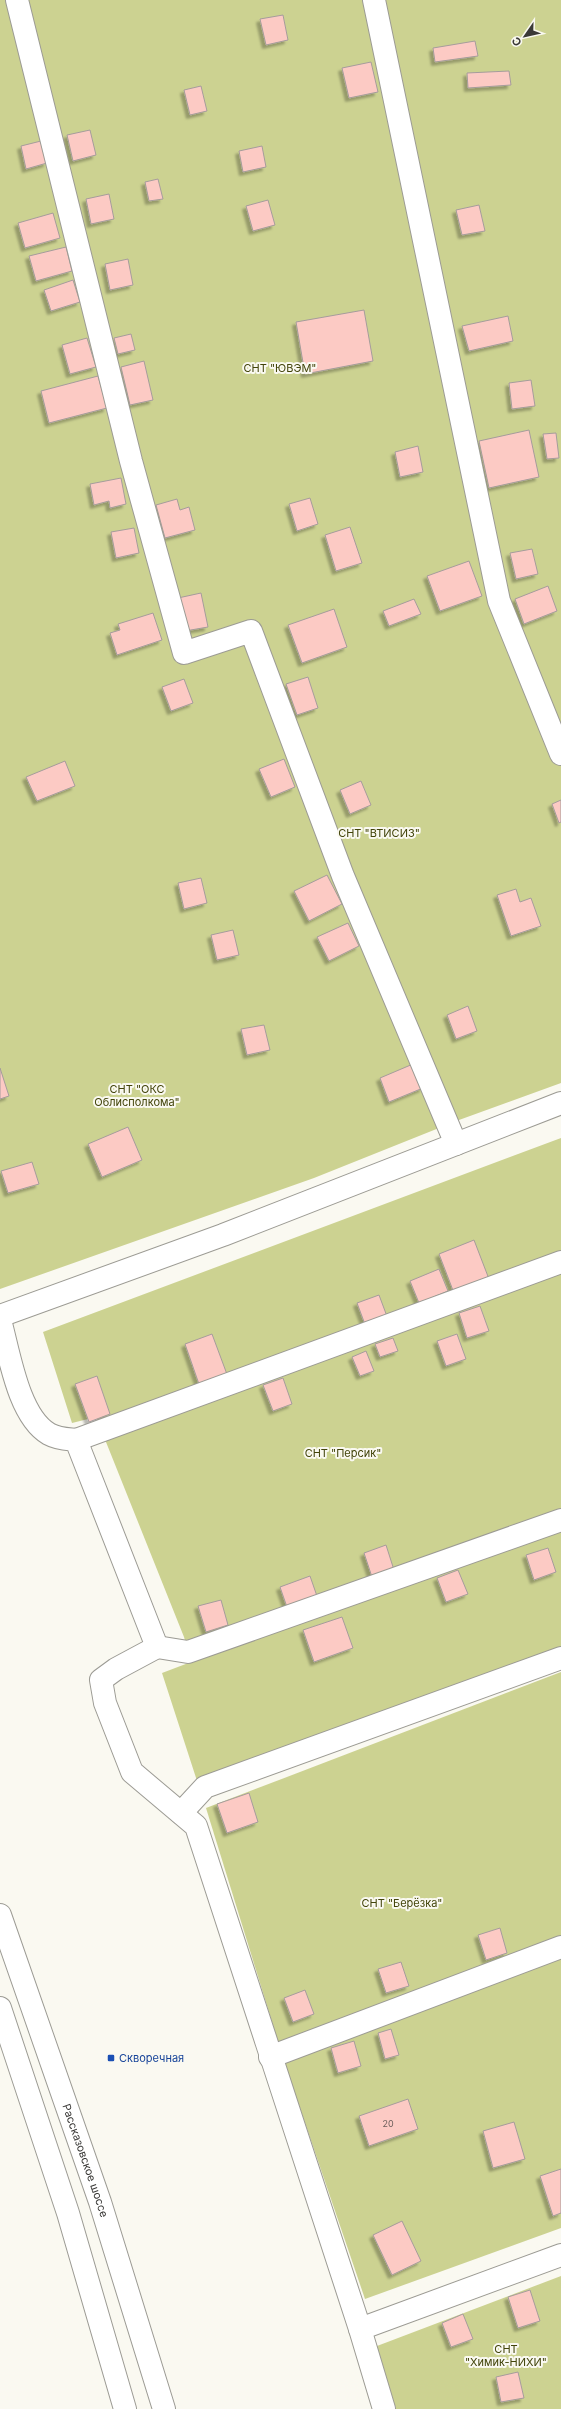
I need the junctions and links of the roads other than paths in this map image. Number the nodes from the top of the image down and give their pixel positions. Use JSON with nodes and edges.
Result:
{"nodes":[{"id":1,"x":17,"y":0,"type":"edge"},
{"id":2,"x":374,"y":0,"type":"edge"},
{"id":3,"x":561,"y":754,"type":"edge"},
{"id":4,"x":561,"y":1103,"type":"edge"},
{"id":5,"x":456,"y":1144,"type":"junction"},
{"id":6,"x":561,"y":1262,"type":"edge"},
{"id":7,"x":0,"y":1316,"type":"edge"},
{"id":8,"x":0,"y":1320,"type":"edge"},
{"id":9,"x":76,"y":1440,"type":"junction"},
{"id":10,"x":561,"y":1520,"type":"edge"},
{"id":11,"x":157,"y":1647,"type":"junction"},
{"id":12,"x":561,"y":1658,"type":"edge"},
{"id":13,"x":181,"y":1813,"type":"junction"},
{"id":14,"x":0,"y":1915,"type":"edge"},
{"id":15,"x":561,"y":1947,"type":"edge"},
{"id":16,"x":0,"y":2008,"type":"edge"},
{"id":17,"x":270,"y":2057,"type":"junction"},
{"id":18,"x":561,"y":2255,"type":"edge"},
{"id":19,"x":360,"y":2329,"type":"junction"},
{"id":20,"x":125,"y":2409,"type":"edge"},
{"id":21,"x":164,"y":2409,"type":"edge"},
{"id":22,"x":384,"y":2409,"type":"edge"}],
"edges":[{"from":1,"to":5,"type":"street"},
{"from":2,"to":3,"type":"street"},
{"from":4,"to":5,"type":"street"},
{"from":5,"to":7,"type":"street"},
{"from":6,"to":9,"type":"street"},
{"from":8,"to":9,"type":"street"},
{"from":9,"to":11,"type":"street"},
{"from":10,"to":11,"type":"street"},
{"from":11,"to":13,"type":"street"},
{"from":12,"to":13,"type":"street"},
{"from":13,"to":17,"type":"street"},
{"from":14,"to":21,"type":"street","name":"Рассказовское шоссе"},
{"from":15,"to":17,"type":"street"},
{"from":16,"to":20,"type":"street"},
{"from":17,"to":19,"type":"street"},
{"from":18,"to":19,"type":"street"},
{"from":19,"to":22,"type":"street"}]}
